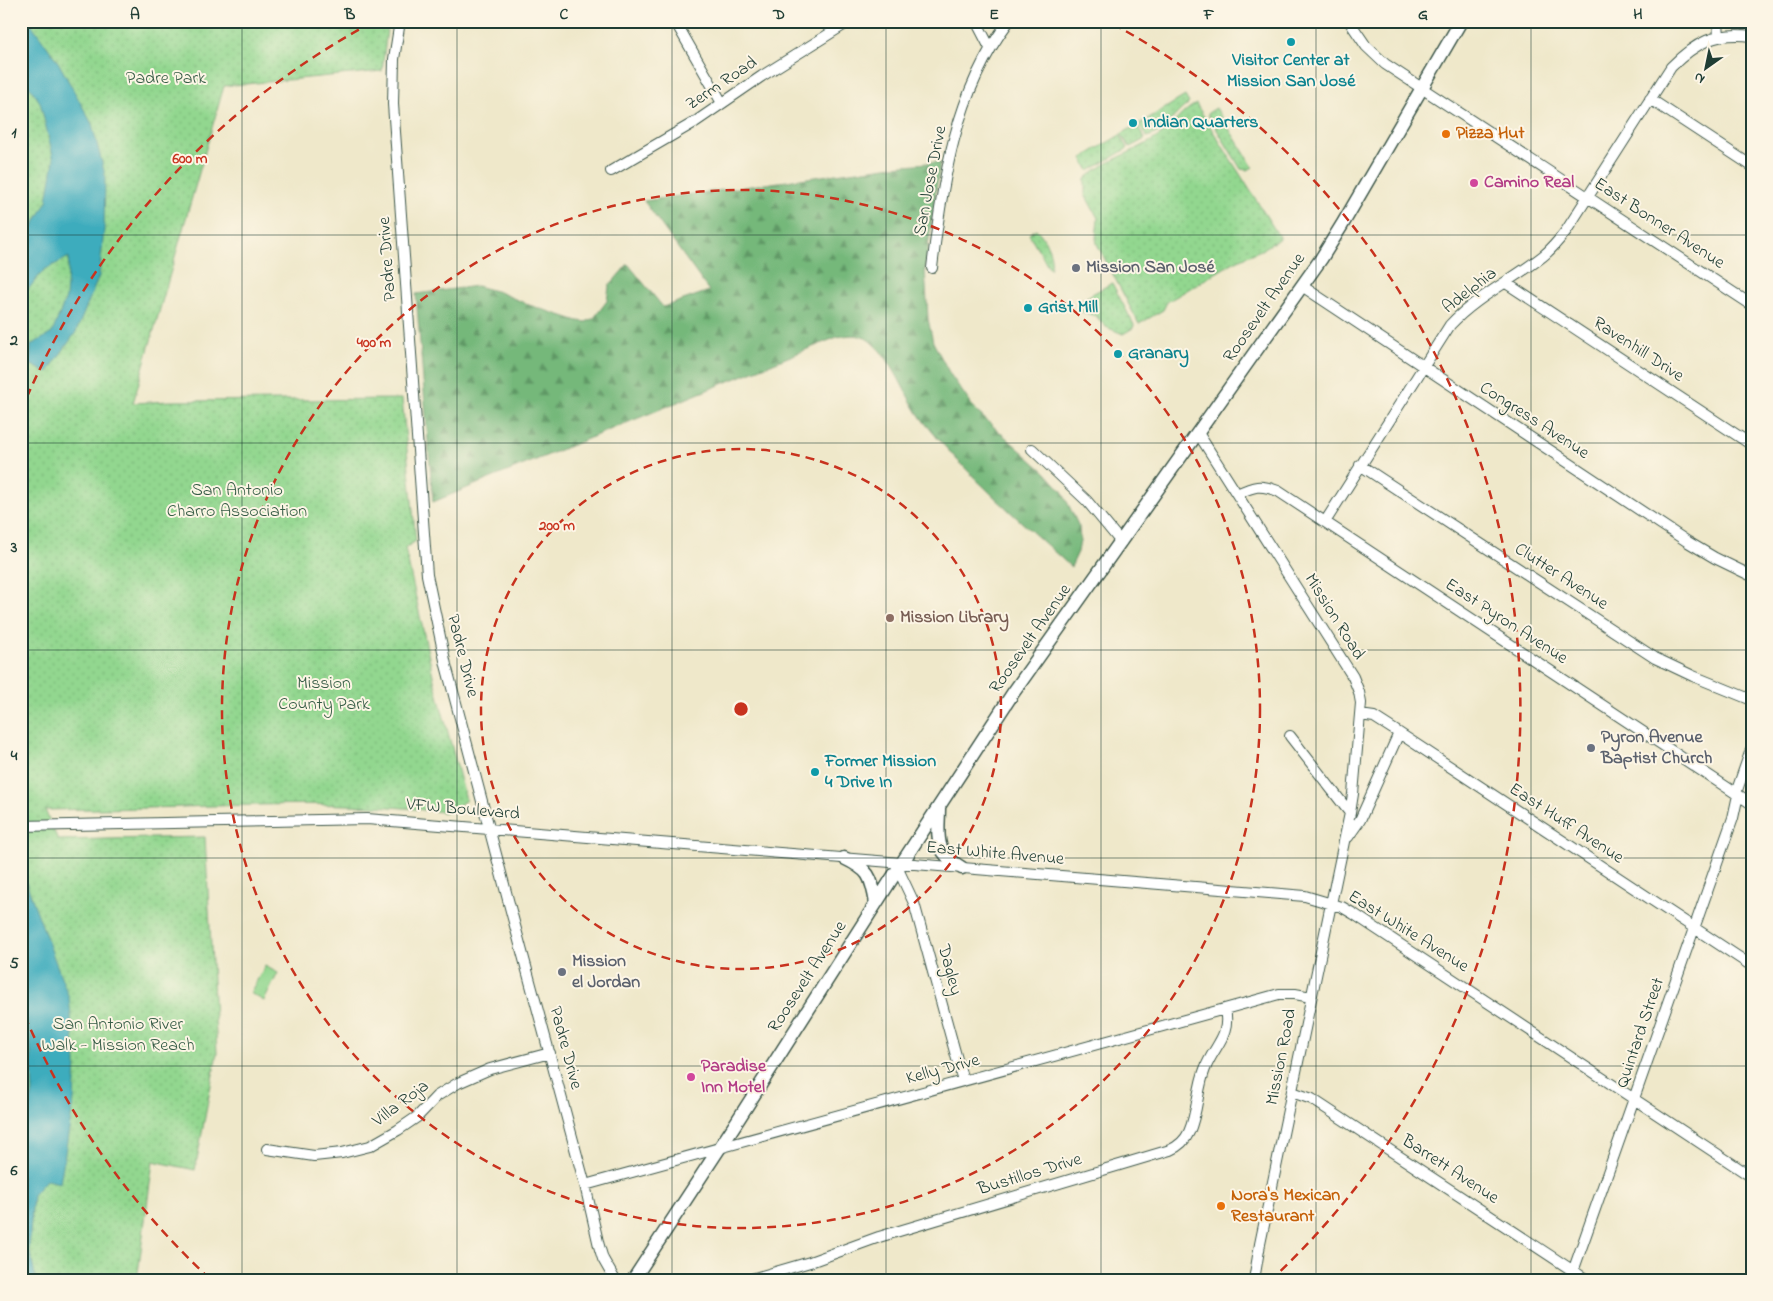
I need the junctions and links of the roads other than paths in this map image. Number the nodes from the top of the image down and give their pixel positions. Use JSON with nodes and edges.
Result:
{"nodes":[{"id":1,"x":400,"y":21,"type":"edge"},
{"id":2,"x":675,"y":21,"type":"edge"},
{"id":3,"x":850,"y":21,"type":"edge"},
{"id":4,"x":976,"y":21,"type":"edge"},
{"id":5,"x":1009,"y":21,"type":"edge"},
{"id":6,"x":1349,"y":21,"type":"edge"},
{"id":7,"x":1462,"y":21,"type":"edge"},
{"id":8,"x":1718,"y":21,"type":"edge"},
{"id":9,"x":1752,"y":36,"type":"edge"},
{"id":10,"x":1719,"y":37,"type":"junction"},
{"id":11,"x":990,"y":48,"type":"junction"},
{"id":12,"x":1422,"y":88,"type":"junction"},
{"id":13,"x":1650,"y":99,"type":"junction"},
{"id":14,"x":722,"y":103,"type":"junction"},
{"id":15,"x":1752,"y":166,"type":"edge"},
{"id":16,"x":611,"y":171,"type":"dead end"},
{"id":17,"x":1588,"y":198,"type":"junction"},
{"id":18,"x":932,"y":268,"type":"dead end"},
{"id":19,"x":1506,"y":283,"type":"junction"},
{"id":20,"x":1302,"y":286,"type":"junction"},
{"id":21,"x":1752,"y":305,"type":"edge"},
{"id":22,"x":1422,"y":367,"type":"junction"},
{"id":23,"x":1198,"y":433,"type":"junction"},
{"id":24,"x":1752,"y":445,"type":"edge"},
{"id":25,"x":1032,"y":449,"type":"dead end"},
{"id":26,"x":1360,"y":466,"type":"junction"},
{"id":27,"x":1237,"y":494,"type":"junction"},
{"id":28,"x":1324,"y":522,"type":"junction"},
{"id":29,"x":1121,"y":542,"type":"junction"},
{"id":30,"x":1752,"y":576,"type":"edge"},
{"id":31,"x":1752,"y":700,"type":"edge"},
{"id":32,"x":1360,"y":715,"type":"junction"},
{"id":33,"x":1398,"y":733,"type":"junction"},
{"id":34,"x":1290,"y":736,"type":"dead end"},
{"id":35,"x":1752,"y":747,"type":"edge"},
{"id":36,"x":1737,"y":794,"type":"junction"},
{"id":37,"x":1752,"y":804,"type":"edge"},
{"id":38,"x":939,"y":806,"type":"junction"},
{"id":39,"x":1350,"y":813,"type":"junction"},
{"id":40,"x":21,"y":826,"type":"edge"},
{"id":41,"x":490,"y":828,"type":"junction"},
{"id":42,"x":1345,"y":842,"type":"junction"},
{"id":43,"x":844,"y":858,"type":"junction"},
{"id":44,"x":900,"y":866,"type":"junction"},
{"id":45,"x":962,"y":868,"type":"junction"},
{"id":46,"x":876,"y":902,"type":"junction"},
{"id":47,"x":1331,"y":903,"type":"junction"},
{"id":48,"x":1694,"y":928,"type":"junction"},
{"id":49,"x":1752,"y":966,"type":"edge"},
{"id":50,"x":1311,"y":997,"type":"junction"},
{"id":51,"x":1225,"y":1009,"type":"junction"},
{"id":52,"x":550,"y":1053,"type":"junction"},
{"id":53,"x":963,"y":1081,"type":"junction"},
{"id":54,"x":1292,"y":1092,"type":"junction"},
{"id":55,"x":1635,"y":1099,"type":"junction"},
{"id":56,"x":267,"y":1148,"type":"dead end"},
{"id":57,"x":720,"y":1148,"type":"junction"},
{"id":58,"x":1752,"y":1177,"type":"edge"},
{"id":59,"x":585,"y":1185,"type":"junction"},
{"id":60,"x":1571,"y":1275,"type":"edge"},
{"id":61,"x":1257,"y":1278,"type":"edge"},
{"id":62,"x":615,"y":1280,"type":"edge"},
{"id":63,"x":633,"y":1280,"type":"edge"},
{"id":64,"x":748,"y":1280,"type":"edge"},
{"id":65,"x":1587,"y":1280,"type":"edge"}],
"edges":[{"from":1,"to":41,"type":"street","name":"Padre Drive"},
{"from":2,"to":14,"type":"street"},
{"from":3,"to":14,"type":"street","name":"Zerm Road"},
{"from":4,"to":11,"type":"street"},
{"from":5,"to":11,"type":"street","name":"San Jose Drive"},
{"from":6,"to":12,"type":"street","name":"East Bonner Avenue"},
{"from":7,"to":12,"type":"main road","name":"Roosevelt Avenue"},
{"from":8,"to":10,"type":"street"},
{"from":9,"to":10,"type":"street","name":"Adelphia"},
{"from":10,"to":13,"type":"street","name":"Adelphia"},
{"from":11,"to":18,"type":"street","name":"San Jose Drive"},
{"from":12,"to":17,"type":"street","name":"East Bonner Avenue"},
{"from":12,"to":20,"type":"main road","name":"Roosevelt Avenue"},
{"from":13,"to":15,"type":"street"},
{"from":13,"to":17,"type":"street","name":"Adelphia"},
{"from":14,"to":16,"type":"street","name":"Zerm Road"},
{"from":17,"to":19,"type":"street","name":"Adelphia"},
{"from":17,"to":21,"type":"street","name":"East Bonner Avenue"},
{"from":19,"to":22,"type":"street","name":"Adelphia"},
{"from":19,"to":24,"type":"street","name":"Ravenhill Drive"},
{"from":20,"to":22,"type":"street","name":"Congress Avenue"},
{"from":20,"to":23,"type":"main road","name":"Roosevelt Avenue"},
{"from":22,"to":26,"type":"street","name":"Adelphia"},
{"from":22,"to":30,"type":"street","name":"Congress Avenue"},
{"from":23,"to":27,"type":"street","name":"Mission Road"},
{"from":23,"to":29,"type":"main road","name":"Roosevelt Avenue"},
{"from":25,"to":29,"type":"street"},
{"from":26,"to":28,"type":"street","name":"Adelphia"},
{"from":26,"to":31,"type":"street","name":"Clutter Avenue"},
{"from":27,"to":28,"type":"street","name":"East Pyron Avenue"},
{"from":27,"to":32,"type":"street","name":"Mission Road"},
{"from":28,"to":36,"type":"street","name":"East Pyron Avenue"},
{"from":29,"to":38,"type":"main road","name":"Roosevelt Avenue"},
{"from":32,"to":33,"type":"street","name":"East Huff Avenue"},
{"from":32,"to":39,"type":"street","name":"Mission Road"},
{"from":33,"to":42,"type":"street","name":"Mission Road"},
{"from":33,"to":48,"type":"street","name":"East Huff Avenue"},
{"from":34,"to":39,"type":"street"},
{"from":35,"to":36,"type":"street","name":"Quintard Street"},
{"from":36,"to":37,"type":"street","name":"East Pyron Avenue"},
{"from":36,"to":48,"type":"street","name":"Quintard Street"},
{"from":38,"to":44,"type":"main road","name":"Roosevelt Avenue"},
{"from":38,"to":45,"type":"main road"},
{"from":39,"to":42,"type":"street","name":"Mission Road"},
{"from":40,"to":41,"type":"street","name":"VFW Boulevard"},
{"from":41,"to":43,"type":"street","name":"VFW Boulevard"},
{"from":41,"to":52,"type":"street","name":"Padre Drive"},
{"from":42,"to":47,"type":"street","name":"Mission Road"},
{"from":43,"to":44,"type":"street","name":"VFW Boulevard"},
{"from":43,"to":46,"type":"main road"},
{"from":44,"to":45,"type":"street","name":"East White Avenue"},
{"from":44,"to":46,"type":"main road","name":"Roosevelt Avenue"},
{"from":44,"to":53,"type":"street","name":"Dagley"},
{"from":45,"to":47,"type":"street","name":"East White Avenue"},
{"from":46,"to":57,"type":"main road","name":"Roosevelt Avenue"},
{"from":47,"to":50,"type":"street","name":"Mission Road"},
{"from":47,"to":55,"type":"street","name":"East White Avenue"},
{"from":48,"to":49,"type":"street","name":"East Huff Avenue"},
{"from":48,"to":55,"type":"street","name":"Quintard Street"},
{"from":50,"to":51,"type":"street","name":"Kelly Drive"},
{"from":50,"to":54,"type":"street","name":"Mission Road"},
{"from":51,"to":53,"type":"street","name":"Kelly Drive"},
{"from":51,"to":64,"type":"street","name":"Bustillos Drive"},
{"from":52,"to":56,"type":"street","name":"Villa Roja"},
{"from":52,"to":59,"type":"street","name":"Padre Drive"},
{"from":53,"to":57,"type":"street","name":"Kelly Drive"},
{"from":54,"to":60,"type":"street","name":"Barrett Avenue"},
{"from":54,"to":61,"type":"street","name":"Mission Road"},
{"from":55,"to":58,"type":"street","name":"East White Avenue"},
{"from":55,"to":60,"type":"street","name":"Quintard Street"},
{"from":57,"to":59,"type":"street","name":"Kelly Drive"},
{"from":57,"to":63,"type":"main road","name":"Roosevelt Avenue"},
{"from":59,"to":62,"type":"street","name":"Padre Drive"},
{"from":60,"to":65,"type":"street","name":"Barrett Avenue"}]}
